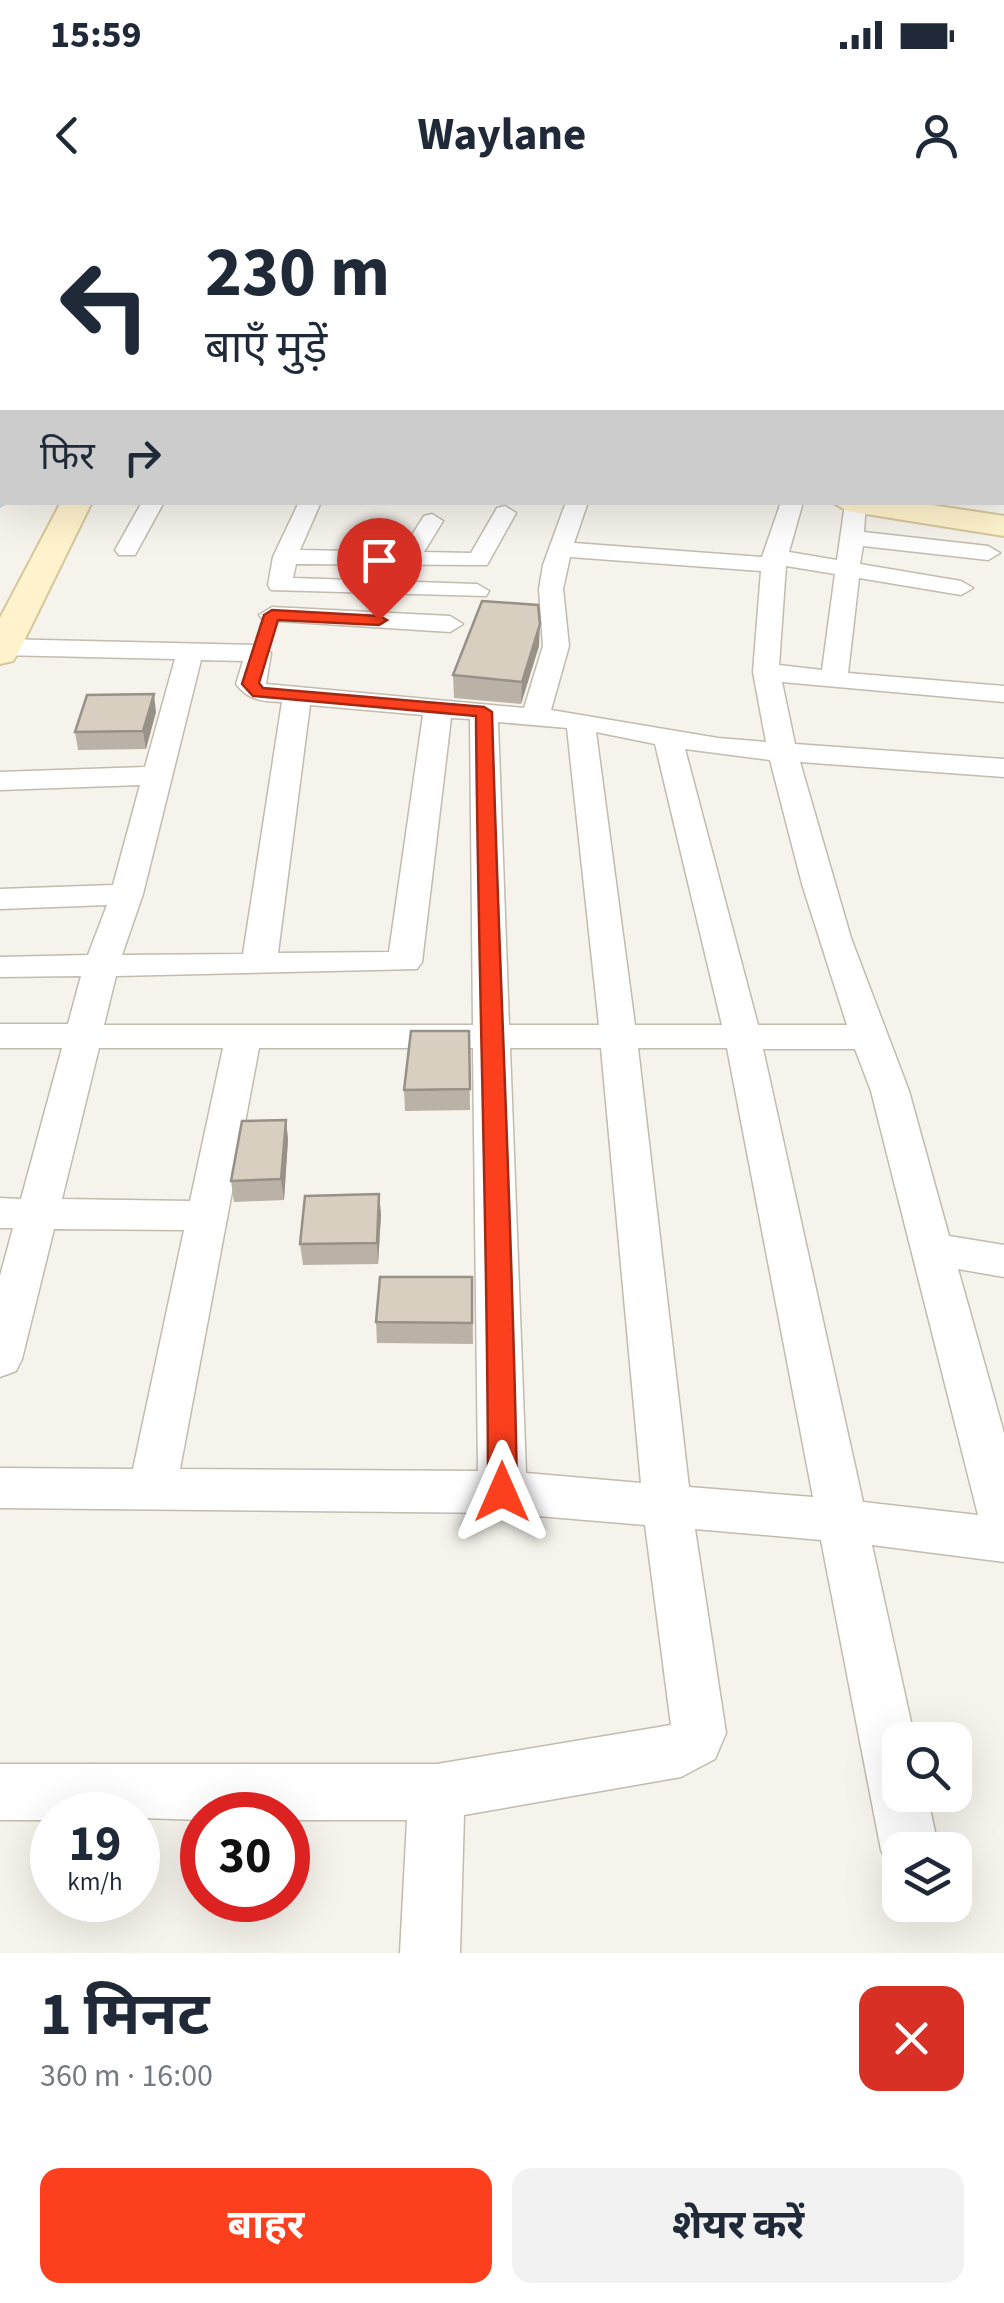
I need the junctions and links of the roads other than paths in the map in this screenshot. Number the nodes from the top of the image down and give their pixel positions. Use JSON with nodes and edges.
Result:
{"nodes":[{"id":1,"x":41,"y":505,"type":"edge"},
{"id":2,"x":76,"y":505,"type":"edge"},
{"id":3,"x":151,"y":505,"type":"edge"},
{"id":4,"x":309,"y":505,"type":"edge"},
{"id":5,"x":576,"y":505,"type":"edge"},
{"id":6,"x":791,"y":505,"type":"edge"},
{"id":7,"x":856,"y":505,"type":"edge"},
{"id":8,"x":860,"y":505,"type":"edge"},
{"id":9,"x":506,"y":513,"type":"dead end"},
{"id":10,"x":432,"y":521,"type":"dead end"},
{"id":11,"x":852,"y":538,"type":"junction"},
{"id":12,"x":996,"y":539,"type":"edge"},
{"id":13,"x":17,"y":548,"type":"dead end"},
{"id":14,"x":563,"y":549,"type":"junction"},
{"id":15,"x":126,"y":550,"type":"dead end"},
{"id":16,"x":284,"y":556,"type":"junction"},
{"id":17,"x":408,"y":559,"type":"junction"},
{"id":18,"x":772,"y":561,"type":"junction"},
{"id":19,"x":848,"y":569,"type":"junction"},
{"id":20,"x":280,"y":585,"type":"junction"},
{"id":21,"x":961,"y":588,"type":"dead end"},
{"id":22,"x":478,"y":591,"type":"dead end"},
{"id":23,"x":15,"y":595,"type":"edge"},
{"id":24,"x":272,"y":615,"type":"junction"},
{"id":25,"x":450,"y":624,"type":"dead end"},
{"id":26,"x":1,"y":649,"type":"edge"},
{"id":27,"x":190,"y":652,"type":"junction"},
{"id":28,"x":258,"y":653,"type":"junction"},
{"id":29,"x":766,"y":672,"type":"junction"},
{"id":30,"x":834,"y":680,"type":"junction"},
{"id":31,"x":1004,"y":694,"type":"edge"},
{"id":32,"x":297,"y":696,"type":"junction"},
{"id":33,"x":438,"y":708,"type":"junction"},
{"id":34,"x":484,"y":712,"type":"junction"},
{"id":35,"x":535,"y":716,"type":"junction"},
{"id":36,"x":580,"y":721,"type":"junction"},
{"id":37,"x":668,"y":740,"type":"junction"},
{"id":38,"x":781,"y":750,"type":"junction"},
{"id":39,"x":1004,"y":768,"type":"edge"},
{"id":40,"x":157,"y":776,"type":"junction"},
{"id":41,"x":0,"y":781,"type":"edge"},
{"id":42,"x":126,"y":894,"type":"junction"},
{"id":43,"x":0,"y":900,"type":"edge"},
{"id":44,"x":259,"y":963,"type":"junction"},
{"id":45,"x":102,"y":964,"type":"junction"},
{"id":46,"x":0,"y":967,"type":"edge"},
{"id":47,"x":87,"y":1034,"type":"junction"},
{"id":48,"x":490,"y":1034,"type":"junction"},
{"id":49,"x":617,"y":1034,"type":"junction"},
{"id":50,"x":742,"y":1034,"type":"junction"},
{"id":51,"x":0,"y":1036,"type":"edge"},
{"id":52,"x":868,"y":1037,"type":"junction"},
{"id":53,"x":243,"y":1038,"type":"junction"},
{"id":54,"x":18,"y":1213,"type":"edge"},
{"id":55,"x":207,"y":1216,"type":"junction"},
{"id":56,"x":932,"y":1249,"type":"junction"},
{"id":57,"x":1004,"y":1261,"type":"edge"},
{"id":58,"x":0,"y":1359,"type":"edge"},
{"id":59,"x":0,"y":1488,"type":"edge"},
{"id":60,"x":152,"y":1491,"type":"junction"},
{"id":61,"x":502,"y":1492,"type":"junction"},
{"id":62,"x":667,"y":1508,"type":"junction"},
{"id":63,"x":843,"y":1521,"type":"junction"},
{"id":64,"x":1004,"y":1522,"type":"edge"},
{"id":65,"x":1004,"y":1540,"type":"edge"},
{"id":66,"x":0,"y":1792,"type":"edge"},
{"id":67,"x":437,"y":1792,"type":"junction"},
{"id":68,"x":906,"y":1832,"type":"edge"},
{"id":69,"x":430,"y":1953,"type":"edge"}],
"edges":[{"from":1,"to":13,"type":"street"},
{"from":2,"to":23,"type":"street"},
{"from":3,"to":15,"type":"street"},
{"from":4,"to":16,"type":"street"},
{"from":5,"to":14,"type":"street"},
{"from":6,"to":18,"type":"street"},
{"from":7,"to":11,"type":"street"},
{"from":8,"to":12,"type":"street"},
{"from":9,"to":17,"type":"street"},
{"from":10,"to":17,"type":"street"},
{"from":11,"to":12,"type":"street"},
{"from":11,"to":19,"type":"street"},
{"from":14,"to":18,"type":"street"},
{"from":14,"to":35,"type":"street"},
{"from":16,"to":17,"type":"street"},
{"from":16,"to":20,"type":"street"},
{"from":18,"to":19,"type":"street"},
{"from":18,"to":29,"type":"street"},
{"from":19,"to":21,"type":"street"},
{"from":19,"to":30,"type":"street"},
{"from":20,"to":22,"type":"street"},
{"from":20,"to":24,"type":"street"},
{"from":23,"to":26,"type":"street"},
{"from":24,"to":25,"type":"street"},
{"from":24,"to":28,"type":"street"},
{"from":26,"to":27,"type":"street"},
{"from":27,"to":28,"type":"street"},
{"from":27,"to":40,"type":"street"},
{"from":28,"to":32,"type":"street"},
{"from":29,"to":30,"type":"street"},
{"from":29,"to":38,"type":"street"},
{"from":30,"to":31,"type":"street"},
{"from":32,"to":33,"type":"street"},
{"from":32,"to":44,"type":"street"},
{"from":33,"to":34,"type":"street"},
{"from":33,"to":44,"type":"street"},
{"from":34,"to":35,"type":"street"},
{"from":34,"to":48,"type":"street"},
{"from":35,"to":36,"type":"street"},
{"from":36,"to":37,"type":"street"},
{"from":36,"to":49,"type":"street"},
{"from":37,"to":38,"type":"street"},
{"from":37,"to":50,"type":"street"},
{"from":38,"to":39,"type":"street"},
{"from":38,"to":52,"type":"street"},
{"from":40,"to":41,"type":"street"},
{"from":40,"to":42,"type":"street"},
{"from":42,"to":43,"type":"street"},
{"from":42,"to":45,"type":"street"},
{"from":44,"to":45,"type":"street"},
{"from":45,"to":46,"type":"street"},
{"from":45,"to":47,"type":"street"},
{"from":47,"to":51,"type":"street"},
{"from":47,"to":53,"type":"street"},
{"from":47,"to":54,"type":"street"},
{"from":48,"to":49,"type":"street"},
{"from":48,"to":53,"type":"street"},
{"from":48,"to":61,"type":"street"},
{"from":49,"to":50,"type":"street"},
{"from":49,"to":62,"type":"street"},
{"from":50,"to":52,"type":"street"},
{"from":50,"to":63,"type":"street"},
{"from":52,"to":56,"type":"street"},
{"from":53,"to":55,"type":"street"},
{"from":54,"to":55,"type":"street"},
{"from":54,"to":58,"type":"street"},
{"from":55,"to":60,"type":"street"},
{"from":56,"to":57,"type":"street"},
{"from":56,"to":64,"type":"street"},
{"from":59,"to":60,"type":"street"},
{"from":60,"to":61,"type":"street"},
{"from":61,"to":62,"type":"street"},
{"from":62,"to":63,"type":"street"},
{"from":62,"to":67,"type":"street"},
{"from":63,"to":65,"type":"street"},
{"from":63,"to":68,"type":"street"},
{"from":66,"to":67,"type":"street"},
{"from":67,"to":69,"type":"street"}]}
